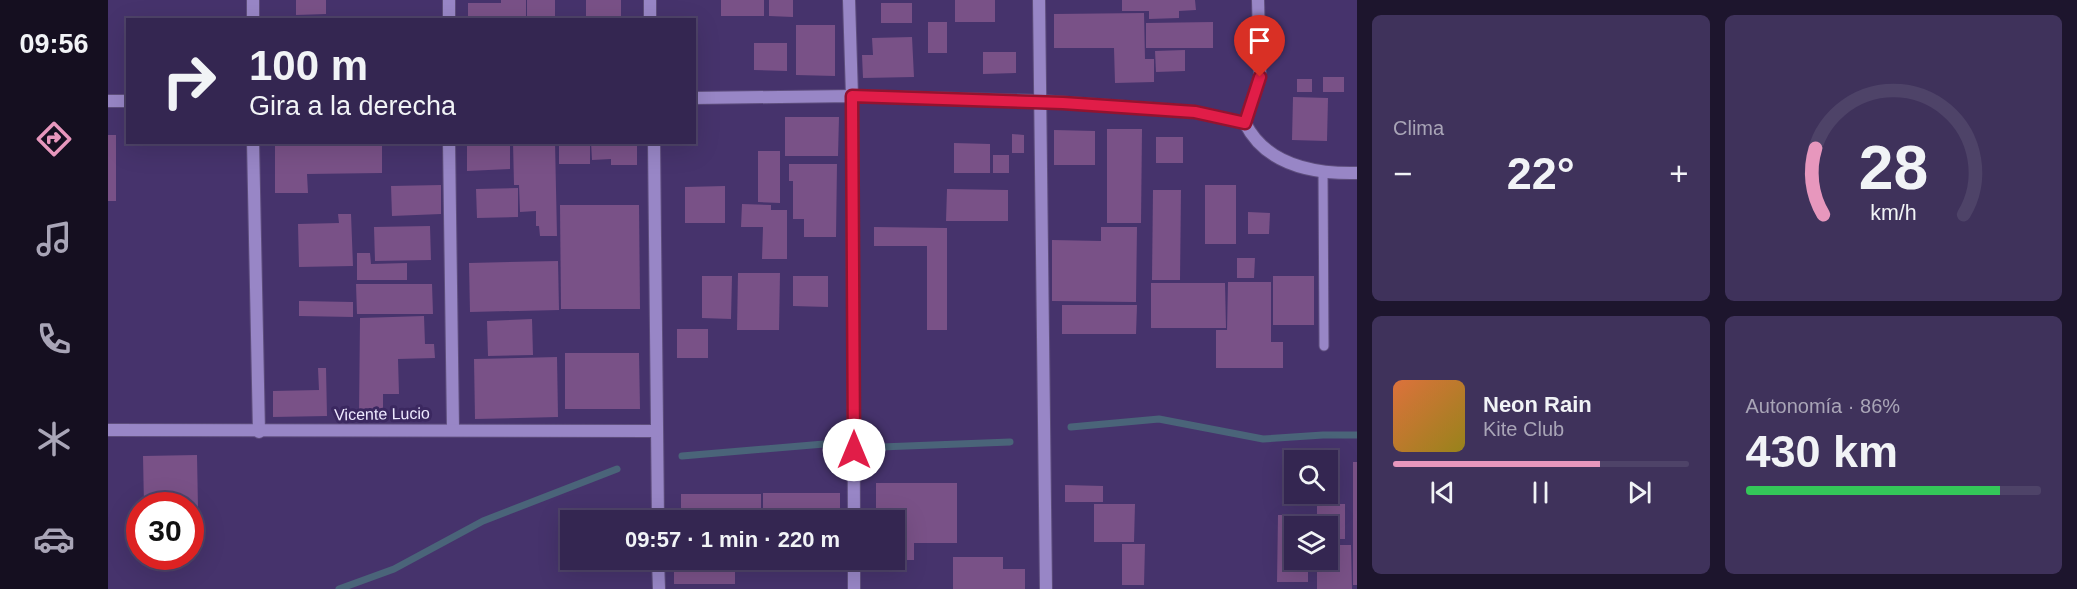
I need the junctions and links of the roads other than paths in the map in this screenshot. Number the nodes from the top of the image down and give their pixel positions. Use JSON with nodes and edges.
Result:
{"nodes":[{"id":1,"x":253,"y":0,"type":"edge"},
{"id":2,"x":449,"y":0,"type":"edge"},
{"id":3,"x":650,"y":0,"type":"edge"},
{"id":4,"x":849,"y":0,"type":"edge"},
{"id":5,"x":1039,"y":0,"type":"edge"},
{"id":6,"x":1258,"y":0,"type":"edge"},
{"id":7,"x":253,"y":18,"type":"edge"},
{"id":8,"x":449,"y":18,"type":"edge"},
{"id":9,"x":650,"y":18,"type":"edge"},
{"id":10,"x":852,"y":96,"type":"junction"},
{"id":11,"x":696,"y":98,"type":"edge"},
{"id":12,"x":108,"y":101,"type":"edge"},
{"id":13,"x":126,"y":101,"type":"edge"},
{"id":14,"x":1041,"y":101,"type":"junction"},
{"id":15,"x":1245,"y":123,"type":"junction"},
{"id":16,"x":253,"y":144,"type":"edge"},
{"id":17,"x":449,"y":144,"type":"edge"},
{"id":18,"x":654,"y":144,"type":"edge"},
{"id":19,"x":1323,"y":172,"type":"junction"},
{"id":20,"x":1357,"y":173,"type":"edge"},
{"id":21,"x":1324,"y":346,"type":"dead end"},
{"id":22,"x":453,"y":429,"type":"junction"},
{"id":23,"x":108,"y":430,"type":"edge"},
{"id":24,"x":657,"y":431,"type":"junction"},
{"id":25,"x":259,"y":432,"type":"junction"},
{"id":26,"x":658,"y":510,"type":"edge"},
{"id":27,"x":854,"y":510,"type":"edge"},
{"id":28,"x":658,"y":570,"type":"edge"},
{"id":29,"x":854,"y":570,"type":"edge"},
{"id":30,"x":659,"y":589,"type":"edge"},
{"id":31,"x":854,"y":589,"type":"edge"},
{"id":32,"x":1046,"y":589,"type":"edge"}],
"edges":[{"from":1,"to":7,"type":"street"},
{"from":2,"to":8,"type":"street"},
{"from":3,"to":9,"type":"street"},
{"from":4,"to":10,"type":"street"},
{"from":5,"to":14,"type":"street"},
{"from":6,"to":15,"type":"street"},
{"from":10,"to":11,"type":"street"},
{"from":10,"to":14,"type":"street"},
{"from":10,"to":27,"type":"street"},
{"from":12,"to":13,"type":"street"},
{"from":14,"to":15,"type":"street"},
{"from":14,"to":32,"type":"street"},
{"from":15,"to":19,"type":"street"},
{"from":16,"to":25,"type":"street"},
{"from":17,"to":22,"type":"street"},
{"from":18,"to":24,"type":"street"},
{"from":19,"to":20,"type":"street"},
{"from":19,"to":21,"type":"lane"},
{"from":22,"to":24,"type":"street","name":"Vicente Lucio"},
{"from":22,"to":25,"type":"street","name":"Vicente Lucio"},
{"from":23,"to":25,"type":"street","name":"Vicente Lucio"},
{"from":24,"to":26,"type":"street"},
{"from":28,"to":30,"type":"street"},
{"from":29,"to":31,"type":"street"}]}
